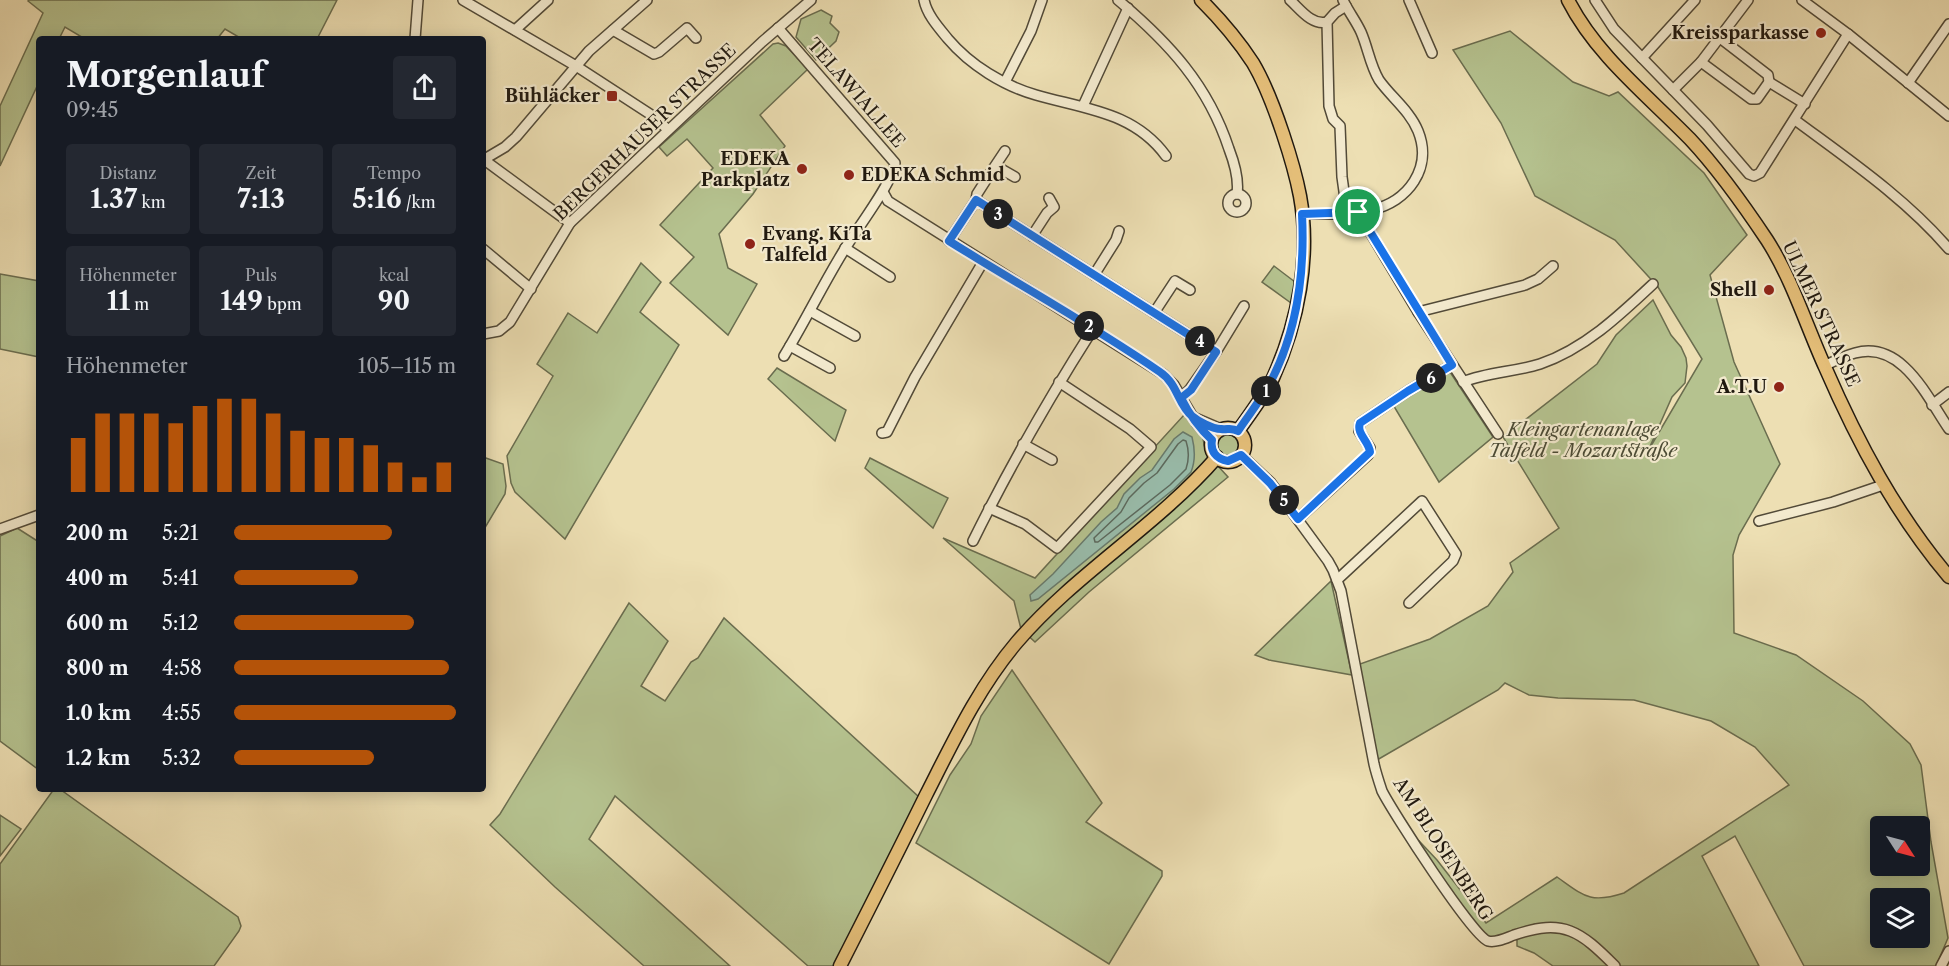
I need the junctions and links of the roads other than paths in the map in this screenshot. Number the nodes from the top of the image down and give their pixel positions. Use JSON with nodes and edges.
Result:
{"nodes":[{"id":1,"x":418,"y":0,"type":"edge"},
{"id":2,"x":463,"y":0,"type":"edge"},
{"id":3,"x":548,"y":0,"type":"edge"},
{"id":4,"x":646,"y":0,"type":"edge"},
{"id":5,"x":811,"y":0,"type":"edge"},
{"id":6,"x":924,"y":0,"type":"edge"},
{"id":7,"x":1042,"y":0,"type":"edge"},
{"id":8,"x":1118,"y":0,"type":"edge"},
{"id":9,"x":1201,"y":0,"type":"edge"},
{"id":10,"x":1290,"y":0,"type":"edge"},
{"id":11,"x":1409,"y":0,"type":"edge"},
{"id":12,"x":1568,"y":0,"type":"edge"},
{"id":13,"x":1595,"y":0,"type":"edge"},
{"id":14,"x":1695,"y":0,"type":"edge"},
{"id":15,"x":1747,"y":0,"type":"edge"},
{"id":16,"x":1802,"y":0,"type":"edge"},
{"id":17,"x":1345,"y":3,"type":"edge"},
{"id":18,"x":1815,"y":4,"type":"edge"},
{"id":19,"x":1128,"y":8,"type":"junction"},
{"id":20,"x":1327,"y":21,"type":"junction"},
{"id":21,"x":1949,"y":24,"type":"edge"},
{"id":22,"x":778,"y":28,"type":"junction"},
{"id":23,"x":515,"y":30,"type":"junction"},
{"id":24,"x":612,"y":30,"type":"junction"},
{"id":25,"x":1848,"y":34,"type":"junction"},
{"id":26,"x":415,"y":36,"type":"edge"},
{"id":27,"x":696,"y":38,"type":"dead end"},
{"id":28,"x":1720,"y":38,"type":"junction"},
{"id":29,"x":1432,"y":53,"type":"dead end"},
{"id":30,"x":1642,"y":58,"type":"junction"},
{"id":31,"x":1701,"y":62,"type":"junction"},
{"id":32,"x":576,"y":66,"type":"junction"},
{"id":33,"x":1005,"y":82,"type":"junction"},
{"id":34,"x":1770,"y":82,"type":"junction"},
{"id":35,"x":1908,"y":83,"type":"junction"},
{"id":36,"x":1673,"y":90,"type":"junction"},
{"id":37,"x":1804,"y":104,"type":"junction"},
{"id":38,"x":1083,"y":106,"type":"junction"},
{"id":39,"x":1949,"y":116,"type":"edge"},
{"id":40,"x":1795,"y":120,"type":"junction"},
{"id":41,"x":668,"y":130,"type":"junction"},
{"id":42,"x":1005,"y":151,"type":"dead end"},
{"id":43,"x":1166,"y":156,"type":"dead end"},
{"id":44,"x":486,"y":157,"type":"edge"},
{"id":45,"x":486,"y":161,"type":"edge"},
{"id":46,"x":993,"y":169,"type":"junction"},
{"id":47,"x":1015,"y":177,"type":"dead end"},
{"id":48,"x":883,"y":192,"type":"junction"},
{"id":49,"x":1237,"y":194,"type":"dead end"},
{"id":50,"x":1049,"y":198,"type":"dead end"},
{"id":51,"x":976,"y":200,"type":"junction"},
{"id":52,"x":1358,"y":212,"type":"junction"},
{"id":53,"x":1347,"y":213,"type":"junction"},
{"id":54,"x":1302,"y":214,"type":"junction"},
{"id":55,"x":570,"y":223,"type":"junction"},
{"id":56,"x":1119,"y":231,"type":"dead end"},
{"id":57,"x":1032,"y":236,"type":"junction"},
{"id":58,"x":949,"y":241,"type":"junction"},
{"id":59,"x":845,"y":248,"type":"junction"},
{"id":60,"x":1949,"y":249,"type":"edge"},
{"id":61,"x":486,"y":252,"type":"edge"},
{"id":62,"x":983,"y":262,"type":"junction"},
{"id":63,"x":1553,"y":266,"type":"dead end"},
{"id":64,"x":1094,"y":275,"type":"junction"},
{"id":65,"x":890,"y":276,"type":"dead end"},
{"id":66,"x":1653,"y":284,"type":"dead end"},
{"id":67,"x":531,"y":289,"type":"junction"},
{"id":68,"x":1190,"y":291,"type":"dead end"},
{"id":69,"x":1244,"y":306,"type":"dead end"},
{"id":70,"x":810,"y":311,"type":"junction"},
{"id":71,"x":1418,"y":312,"type":"junction"},
{"id":72,"x":1154,"y":313,"type":"junction"},
{"id":73,"x":1094,"y":329,"type":"junction"},
{"id":74,"x":486,"y":333,"type":"edge"},
{"id":75,"x":855,"y":336,"type":"dead end"},
{"id":76,"x":790,"y":346,"type":"junction"},
{"id":77,"x":1216,"y":352,"type":"junction"},
{"id":78,"x":784,"y":356,"type":"dead end"},
{"id":79,"x":1452,"y":365,"type":"junction"},
{"id":80,"x":1824,"y":366,"type":"junction"},
{"id":81,"x":830,"y":368,"type":"dead end"},
{"id":82,"x":1059,"y":382,"type":"junction"},
{"id":83,"x":1463,"y":382,"type":"junction"},
{"id":84,"x":1949,"y":392,"type":"edge"},
{"id":85,"x":1181,"y":398,"type":"junction"},
{"id":86,"x":1932,"y":405,"type":"junction"},
{"id":87,"x":1192,"y":416,"type":"junction"},
{"id":88,"x":1221,"y":429,"type":"junction"},
{"id":89,"x":1949,"y":429,"type":"edge"},
{"id":90,"x":1238,"y":431,"type":"junction"},
{"id":91,"x":882,"y":433,"type":"dead end"},
{"id":92,"x":1498,"y":434,"type":"dead end"},
{"id":93,"x":1212,"y":440,"type":"junction"},
{"id":94,"x":1023,"y":444,"type":"junction"},
{"id":95,"x":1241,"y":455,"type":"junction"},
{"id":96,"x":1217,"y":457,"type":"junction"},
{"id":97,"x":1052,"y":460,"type":"dead end"},
{"id":98,"x":1883,"y":485,"type":"junction"},
{"id":99,"x":989,"y":508,"type":"junction"},
{"id":100,"x":36,"y":516,"type":"edge"},
{"id":101,"x":1298,"y":519,"type":"junction"},
{"id":102,"x":1759,"y":521,"type":"dead end"},
{"id":103,"x":0,"y":529,"type":"edge"},
{"id":104,"x":973,"y":542,"type":"dead end"},
{"id":105,"x":1949,"y":577,"type":"edge"},
{"id":106,"x":1336,"y":580,"type":"junction"},
{"id":107,"x":1409,"y":603,"type":"dead end"},
{"id":108,"x":1949,"y":951,"type":"edge"},
{"id":109,"x":840,"y":966,"type":"edge"},
{"id":110,"x":1615,"y":966,"type":"edge"},
{"id":111,"x":1941,"y":966,"type":"edge"}],
"edges":[{"from":1,"to":26,"type":"street"},
{"from":2,"to":23,"type":"street"},
{"from":3,"to":23,"type":"street"},
{"from":4,"to":24,"type":"street"},
{"from":5,"to":22,"type":"street","name":"BERGERHAUSER STRASSE"},
{"from":6,"to":33,"type":"street"},
{"from":7,"to":33,"type":"street"},
{"from":8,"to":19,"type":"street"},
{"from":9,"to":54,"type":"main road"},
{"from":10,"to":20,"type":"street"},
{"from":11,"to":29,"type":"street"},
{"from":12,"to":80,"type":"main road","name":"ULMER STRASSE"},
{"from":13,"to":30,"type":"street"},
{"from":14,"to":30,"type":"street"},
{"from":15,"to":28,"type":"street"},
{"from":16,"to":18,"type":"street"},
{"from":17,"to":20,"type":"street"},
{"from":17,"to":52,"type":"street"},
{"from":18,"to":25,"type":"street"},
{"from":19,"to":38,"type":"street"},
{"from":19,"to":49,"type":"street"},
{"from":20,"to":53,"type":"street"},
{"from":21,"to":35,"type":"street"},
{"from":22,"to":41,"type":"street","name":"BERGERHAUSER STRASSE"},
{"from":22,"to":48,"type":"street","name":"TELAWIALLEE"},
{"from":23,"to":32,"type":"street"},
{"from":24,"to":27,"type":"street"},
{"from":24,"to":32,"type":"street"},
{"from":25,"to":35,"type":"street"},
{"from":25,"to":37,"type":"street"},
{"from":28,"to":31,"type":"street"},
{"from":28,"to":34,"type":"street"},
{"from":30,"to":36,"type":"street"},
{"from":31,"to":34,"type":"street"},
{"from":31,"to":36,"type":"street"},
{"from":32,"to":41,"type":"street"},
{"from":32,"to":44,"type":"street"},
{"from":33,"to":38,"type":"street"},
{"from":34,"to":37,"type":"street"},
{"from":35,"to":39,"type":"street"},
{"from":36,"to":40,"type":"street"},
{"from":37,"to":40,"type":"street"},
{"from":38,"to":43,"type":"street"},
{"from":40,"to":60,"type":"street"},
{"from":41,"to":55,"type":"street","name":"BERGERHAUSER STRASSE"},
{"from":42,"to":46,"type":"street"},
{"from":45,"to":55,"type":"street"},
{"from":46,"to":47,"type":"street"},
{"from":46,"to":51,"type":"street"},
{"from":48,"to":58,"type":"street"},
{"from":48,"to":59,"type":"street"},
{"from":50,"to":57,"type":"street"},
{"from":51,"to":57,"type":"street"},
{"from":51,"to":58,"type":"street"},
{"from":52,"to":53,"type":"street"},
{"from":52,"to":71,"type":"street"},
{"from":53,"to":54,"type":"street"},
{"from":54,"to":90,"type":"main road"},
{"from":55,"to":67,"type":"street","name":"BERGERHAUSER STRASSE"},
{"from":56,"to":64,"type":"street"},
{"from":57,"to":64,"type":"street"},
{"from":58,"to":62,"type":"street"},
{"from":59,"to":65,"type":"street"},
{"from":59,"to":70,"type":"street"},
{"from":61,"to":67,"type":"street"},
{"from":62,"to":73,"type":"street"},
{"from":62,"to":91,"type":"street"},
{"from":63,"to":71,"type":"street"},
{"from":64,"to":72,"type":"street"},
{"from":66,"to":83,"type":"street"},
{"from":67,"to":74,"type":"street","name":"BERGERHAUSER STRASSE"},
{"from":68,"to":72,"type":"street"},
{"from":69,"to":77,"type":"street"},
{"from":70,"to":75,"type":"street"},
{"from":70,"to":76,"type":"street"},
{"from":71,"to":79,"type":"street"},
{"from":72,"to":77,"type":"street"},
{"from":73,"to":82,"type":"street"},
{"from":73,"to":85,"type":"street"},
{"from":76,"to":78,"type":"street"},
{"from":76,"to":81,"type":"street"},
{"from":77,"to":85,"type":"street"},
{"from":79,"to":83,"type":"street"},
{"from":79,"to":101,"type":"street"},
{"from":80,"to":86,"type":"street"},
{"from":80,"to":98,"type":"main road","name":"ULMER STRASSE"},
{"from":82,"to":94,"type":"street"},
{"from":82,"to":99,"type":"street"},
{"from":83,"to":92,"type":"street"},
{"from":84,"to":86,"type":"street"},
{"from":85,"to":87,"type":"street"},
{"from":86,"to":89,"type":"street"},
{"from":87,"to":88,"type":"street"},
{"from":87,"to":93,"type":"street"},
{"from":88,"to":90,"type":"main road"},
{"from":88,"to":93,"type":"main road"},
{"from":90,"to":95,"type":"main road"},
{"from":93,"to":96,"type":"main road"},
{"from":94,"to":97,"type":"street"},
{"from":94,"to":99,"type":"street"},
{"from":95,"to":96,"type":"main road"},
{"from":95,"to":101,"type":"street","name":"AM BLOSENBERG"},
{"from":96,"to":109,"type":"main road"},
{"from":98,"to":102,"type":"street"},
{"from":98,"to":105,"type":"main road","name":"ULMER STRASSE"},
{"from":99,"to":104,"type":"street"},
{"from":100,"to":103,"type":"street"},
{"from":101,"to":106,"type":"street","name":"AM BLOSENBERG"},
{"from":106,"to":107,"type":"street"},
{"from":106,"to":110,"type":"street","name":"AM BLOSENBERG"},
{"from":108,"to":111,"type":"street"}]}
